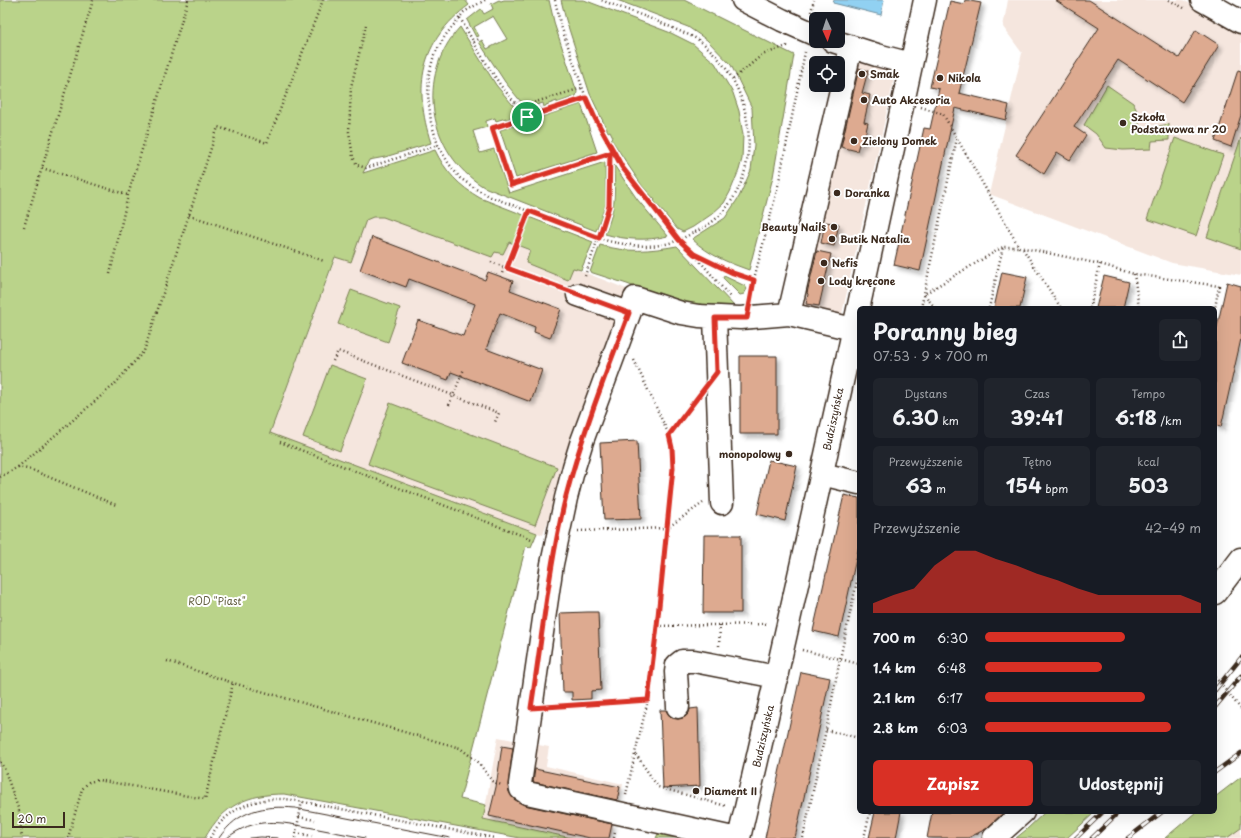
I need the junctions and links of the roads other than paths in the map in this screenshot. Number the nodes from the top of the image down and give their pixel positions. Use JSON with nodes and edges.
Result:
{"nodes":[{"id":1,"x":743,"y":0,"type":"edge"},
{"id":2,"x":925,"y":0,"type":"edge"},
{"id":3,"x":1202,"y":0,"type":"edge"},
{"id":4,"x":1241,"y":22,"type":"edge"},
{"id":5,"x":808,"y":32,"type":"edge"},
{"id":6,"x":845,"y":45,"type":"edge"},
{"id":7,"x":841,"y":48,"type":"edge"},
{"id":8,"x":911,"y":64,"type":"junction"},
{"id":9,"x":578,"y":295,"type":"road end"},
{"id":10,"x":858,"y":306,"type":"edge"},
{"id":11,"x":857,"y":310,"type":"edge"},
{"id":12,"x":629,"y":313,"type":"junction"},
{"id":13,"x":789,"y":314,"type":"junction"},
{"id":14,"x":715,"y":318,"type":"junction"},
{"id":15,"x":853,"y":328,"type":"junction"},
{"id":16,"x":822,"y":474,"type":"junction"},
{"id":17,"x":857,"y":483,"type":"edge"},
{"id":18,"x":722,"y":497,"type":"road end"},
{"id":19,"x":1241,"y":559,"type":"edge"},
{"id":20,"x":1217,"y":590,"type":"edge"},
{"id":21,"x":777,"y":677,"type":"junction"},
{"id":22,"x":678,"y":707,"type":"dead end"},
{"id":23,"x":1021,"y":814,"type":"edge"},
{"id":24,"x":733,"y":838,"type":"edge"},
{"id":25,"x":739,"y":838,"type":"edge"},
{"id":26,"x":994,"y":838,"type":"edge"}],
"edges":[{"from":1,"to":5,"type":"street"},
{"from":2,"to":8,"type":"street","name":"Budziszyńska"},
{"from":3,"to":4,"type":"street"},
{"from":6,"to":8,"type":"street"},
{"from":7,"to":13,"type":"street"},
{"from":8,"to":10,"type":"street","name":"Budziszyńska"},
{"from":9,"to":12,"type":"street"},
{"from":11,"to":15,"type":"street","name":"Budziszyńska"},
{"from":12,"to":14,"type":"street"},
{"from":12,"to":24,"type":"street"},
{"from":13,"to":14,"type":"street"},
{"from":13,"to":15,"type":"street"},
{"from":14,"to":18,"type":"street"},
{"from":15,"to":16,"type":"street","name":"Budziszyńska"},
{"from":16,"to":17,"type":"street"},
{"from":16,"to":21,"type":"street","name":"Budziszyńska"},
{"from":19,"to":20,"type":"street"},
{"from":21,"to":22,"type":"street"},
{"from":21,"to":25,"type":"street","name":"Budziszyńska"},
{"from":23,"to":26,"type":"street"}]}
